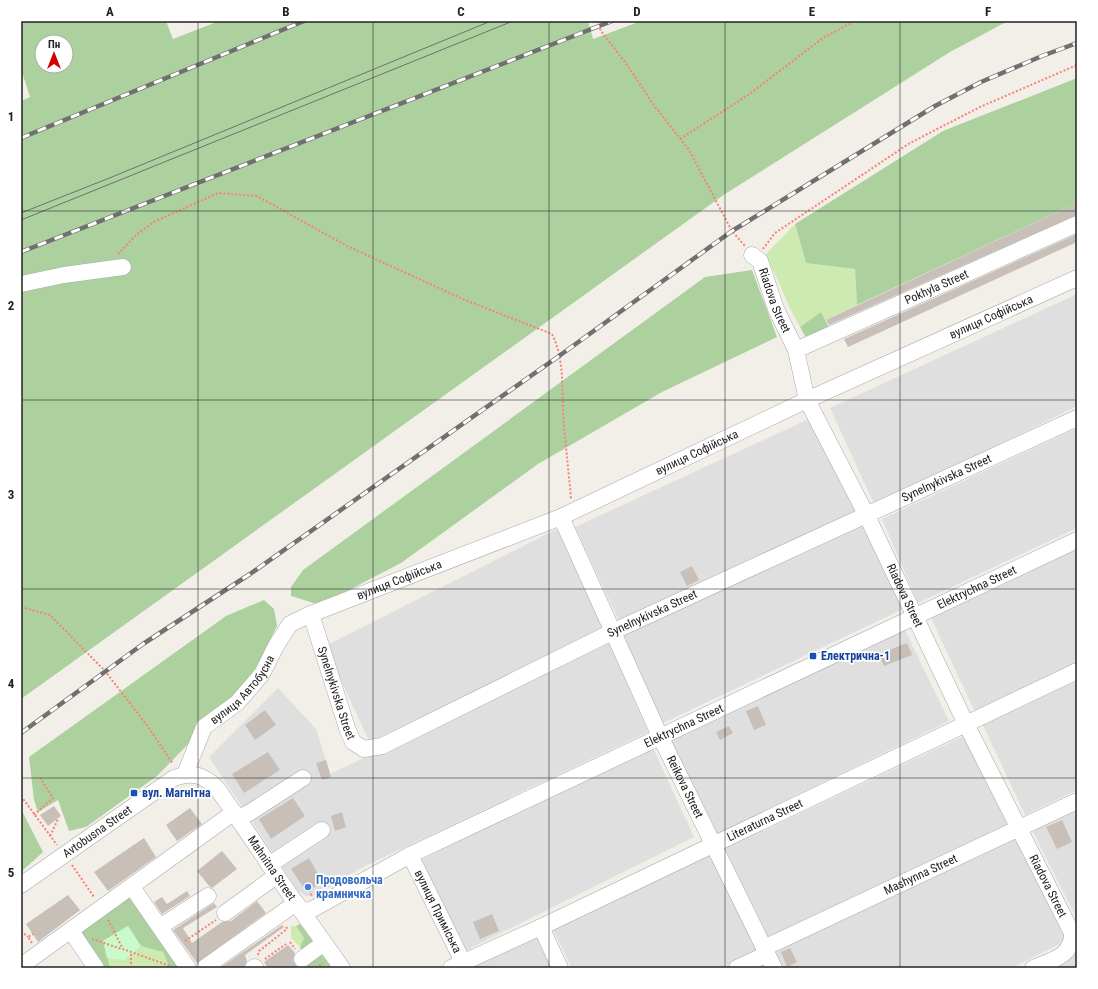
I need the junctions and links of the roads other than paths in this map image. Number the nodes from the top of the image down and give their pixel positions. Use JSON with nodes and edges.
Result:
{"nodes":[{"id":1,"x":1077,"y":224,"type":"edge"},
{"id":2,"x":756,"y":258,"type":"road end"},
{"id":3,"x":116,"y":268,"type":"road end"},
{"id":4,"x":1077,"y":278,"type":"edge"},
{"id":5,"x":21,"y":284,"type":"edge"},
{"id":6,"x":796,"y":350,"type":"junction"},
{"id":7,"x":808,"y":400,"type":"junction"},
{"id":8,"x":1077,"y":418,"type":"edge"},
{"id":9,"x":566,"y":514,"type":"junction"},
{"id":10,"x":867,"y":516,"type":"junction"},
{"id":11,"x":1077,"y":540,"type":"edge"},
{"id":12,"x":311,"y":614,"type":"junction"},
{"id":13,"x":914,"y":616,"type":"junction"},
{"id":14,"x":612,"y":632,"type":"junction"},
{"id":15,"x":1077,"y":671,"type":"edge"},
{"id":16,"x":966,"y":724,"type":"junction"},
{"id":17,"x":660,"y":736,"type":"junction"},
{"id":18,"x":186,"y":773,"type":"junction"},
{"id":19,"x":303,"y":778,"type":"dead end"},
{"id":20,"x":1077,"y":801,"type":"edge"},
{"id":21,"x":236,"y":815,"type":"junction"},
{"id":22,"x":1019,"y":828,"type":"junction"},
{"id":23,"x":322,"y":830,"type":"dead end"},
{"id":24,"x":714,"y":845,"type":"junction"},
{"id":25,"x":410,"y":855,"type":"junction"},
{"id":26,"x":273,"y":870,"type":"junction"},
{"id":27,"x":21,"y":885,"type":"edge"},
{"id":28,"x":132,"y":887,"type":"junction"},
{"id":29,"x":208,"y":896,"type":"dead end"},
{"id":30,"x":299,"y":907,"type":"junction"},
{"id":31,"x":225,"y":913,"type":"road end"},
{"id":32,"x":161,"y":926,"type":"junction"},
{"id":33,"x":541,"y":927,"type":"junction"},
{"id":34,"x":71,"y":931,"type":"junction"},
{"id":35,"x":1075,"y":932,"type":"edge"},
{"id":36,"x":324,"y":943,"type":"junction"},
{"id":37,"x":768,"y":957,"type":"edge"},
{"id":38,"x":302,"y":959,"type":"dead end"},
{"id":39,"x":461,"y":966,"type":"edge"},
{"id":40,"x":21,"y":967,"type":"edge"},
{"id":41,"x":340,"y":967,"type":"edge"},
{"id":42,"x":96,"y":968,"type":"edge"},
{"id":43,"x":188,"y":968,"type":"edge"},
{"id":44,"x":204,"y":968,"type":"edge"},
{"id":45,"x":560,"y":968,"type":"edge"},
{"id":46,"x":737,"y":968,"type":"edge"},
{"id":47,"x":1033,"y":968,"type":"edge"}],
"edges":[{"from":1,"to":6,"type":"street","name":"Pokhyla Street"},
{"from":2,"to":6,"type":"street","name":"Riadova Street"},
{"from":3,"to":5,"type":"street"},
{"from":4,"to":7,"type":"street","name":"вулиця Софійська"},
{"from":6,"to":7,"type":"street","name":"Riadova Street"},
{"from":7,"to":9,"type":"street","name":"вулиця Софійська"},
{"from":7,"to":10,"type":"street","name":"Riadova Street"},
{"from":8,"to":10,"type":"street","name":"Synelnykivska Street"},
{"from":9,"to":12,"type":"street","name":"вулиця Софійська"},
{"from":9,"to":14,"type":"street","name":"Reikova Street"},
{"from":10,"to":13,"type":"street","name":"Riadova Street"},
{"from":10,"to":14,"type":"street","name":"Synelnykivska Street"},
{"from":11,"to":13,"type":"street","name":"Elektrychna Street"},
{"from":12,"to":14,"type":"street","name":"Synelnykivska Street"},
{"from":12,"to":18,"type":"street","name":"вулиця Автобусна"},
{"from":13,"to":16,"type":"street","name":"Riadova Street"},
{"from":13,"to":17,"type":"street","name":"Elektrychna Street"},
{"from":14,"to":17,"type":"street","name":"Reikova Street"},
{"from":15,"to":16,"type":"street","name":"Literaturna Street"},
{"from":16,"to":22,"type":"street","name":"Riadova Street"},
{"from":16,"to":24,"type":"street","name":"Literaturna Street"},
{"from":17,"to":24,"type":"street","name":"Reikova Street"},
{"from":17,"to":25,"type":"street","name":"Elektrychna Street"},
{"from":18,"to":21,"type":"street","name":"Mahnitna Street"},
{"from":18,"to":27,"type":"street","name":"Avtobusna Street"},
{"from":19,"to":21,"type":"street"},
{"from":20,"to":22,"type":"street","name":"Mashynna Street"},
{"from":21,"to":26,"type":"street","name":"Mahnitna Street"},
{"from":21,"to":28,"type":"street"},
{"from":22,"to":35,"type":"street","name":"Riadova Street"},
{"from":22,"to":37,"type":"street","name":"Mashynna Street"},
{"from":23,"to":26,"type":"street"},
{"from":24,"to":33,"type":"street","name":"Literaturna Street"},
{"from":24,"to":37,"type":"street","name":"Reikova Street"},
{"from":25,"to":30,"type":"street","name":"Elektrychna Street"},
{"from":25,"to":39,"type":"street","name":"вулиця Приміська"},
{"from":26,"to":30,"type":"street","name":"Mahnitna Street"},
{"from":26,"to":31,"type":"street"},
{"from":28,"to":32,"type":"street"},
{"from":28,"to":34,"type":"street"},
{"from":29,"to":32,"type":"street"},
{"from":30,"to":36,"type":"street","name":"Mahnitna Street"},
{"from":30,"to":44,"type":"street","name":"Elektrychna Street"},
{"from":32,"to":43,"type":"street"},
{"from":33,"to":39,"type":"street","name":"Literaturna Street"},
{"from":33,"to":45,"type":"street"},
{"from":34,"to":40,"type":"street"},
{"from":34,"to":42,"type":"street"},
{"from":35,"to":47,"type":"street"},
{"from":36,"to":38,"type":"street"},
{"from":36,"to":41,"type":"street","name":"Mahnitna Street"},
{"from":37,"to":46,"type":"street","name":"Mashynna Street"}]}
